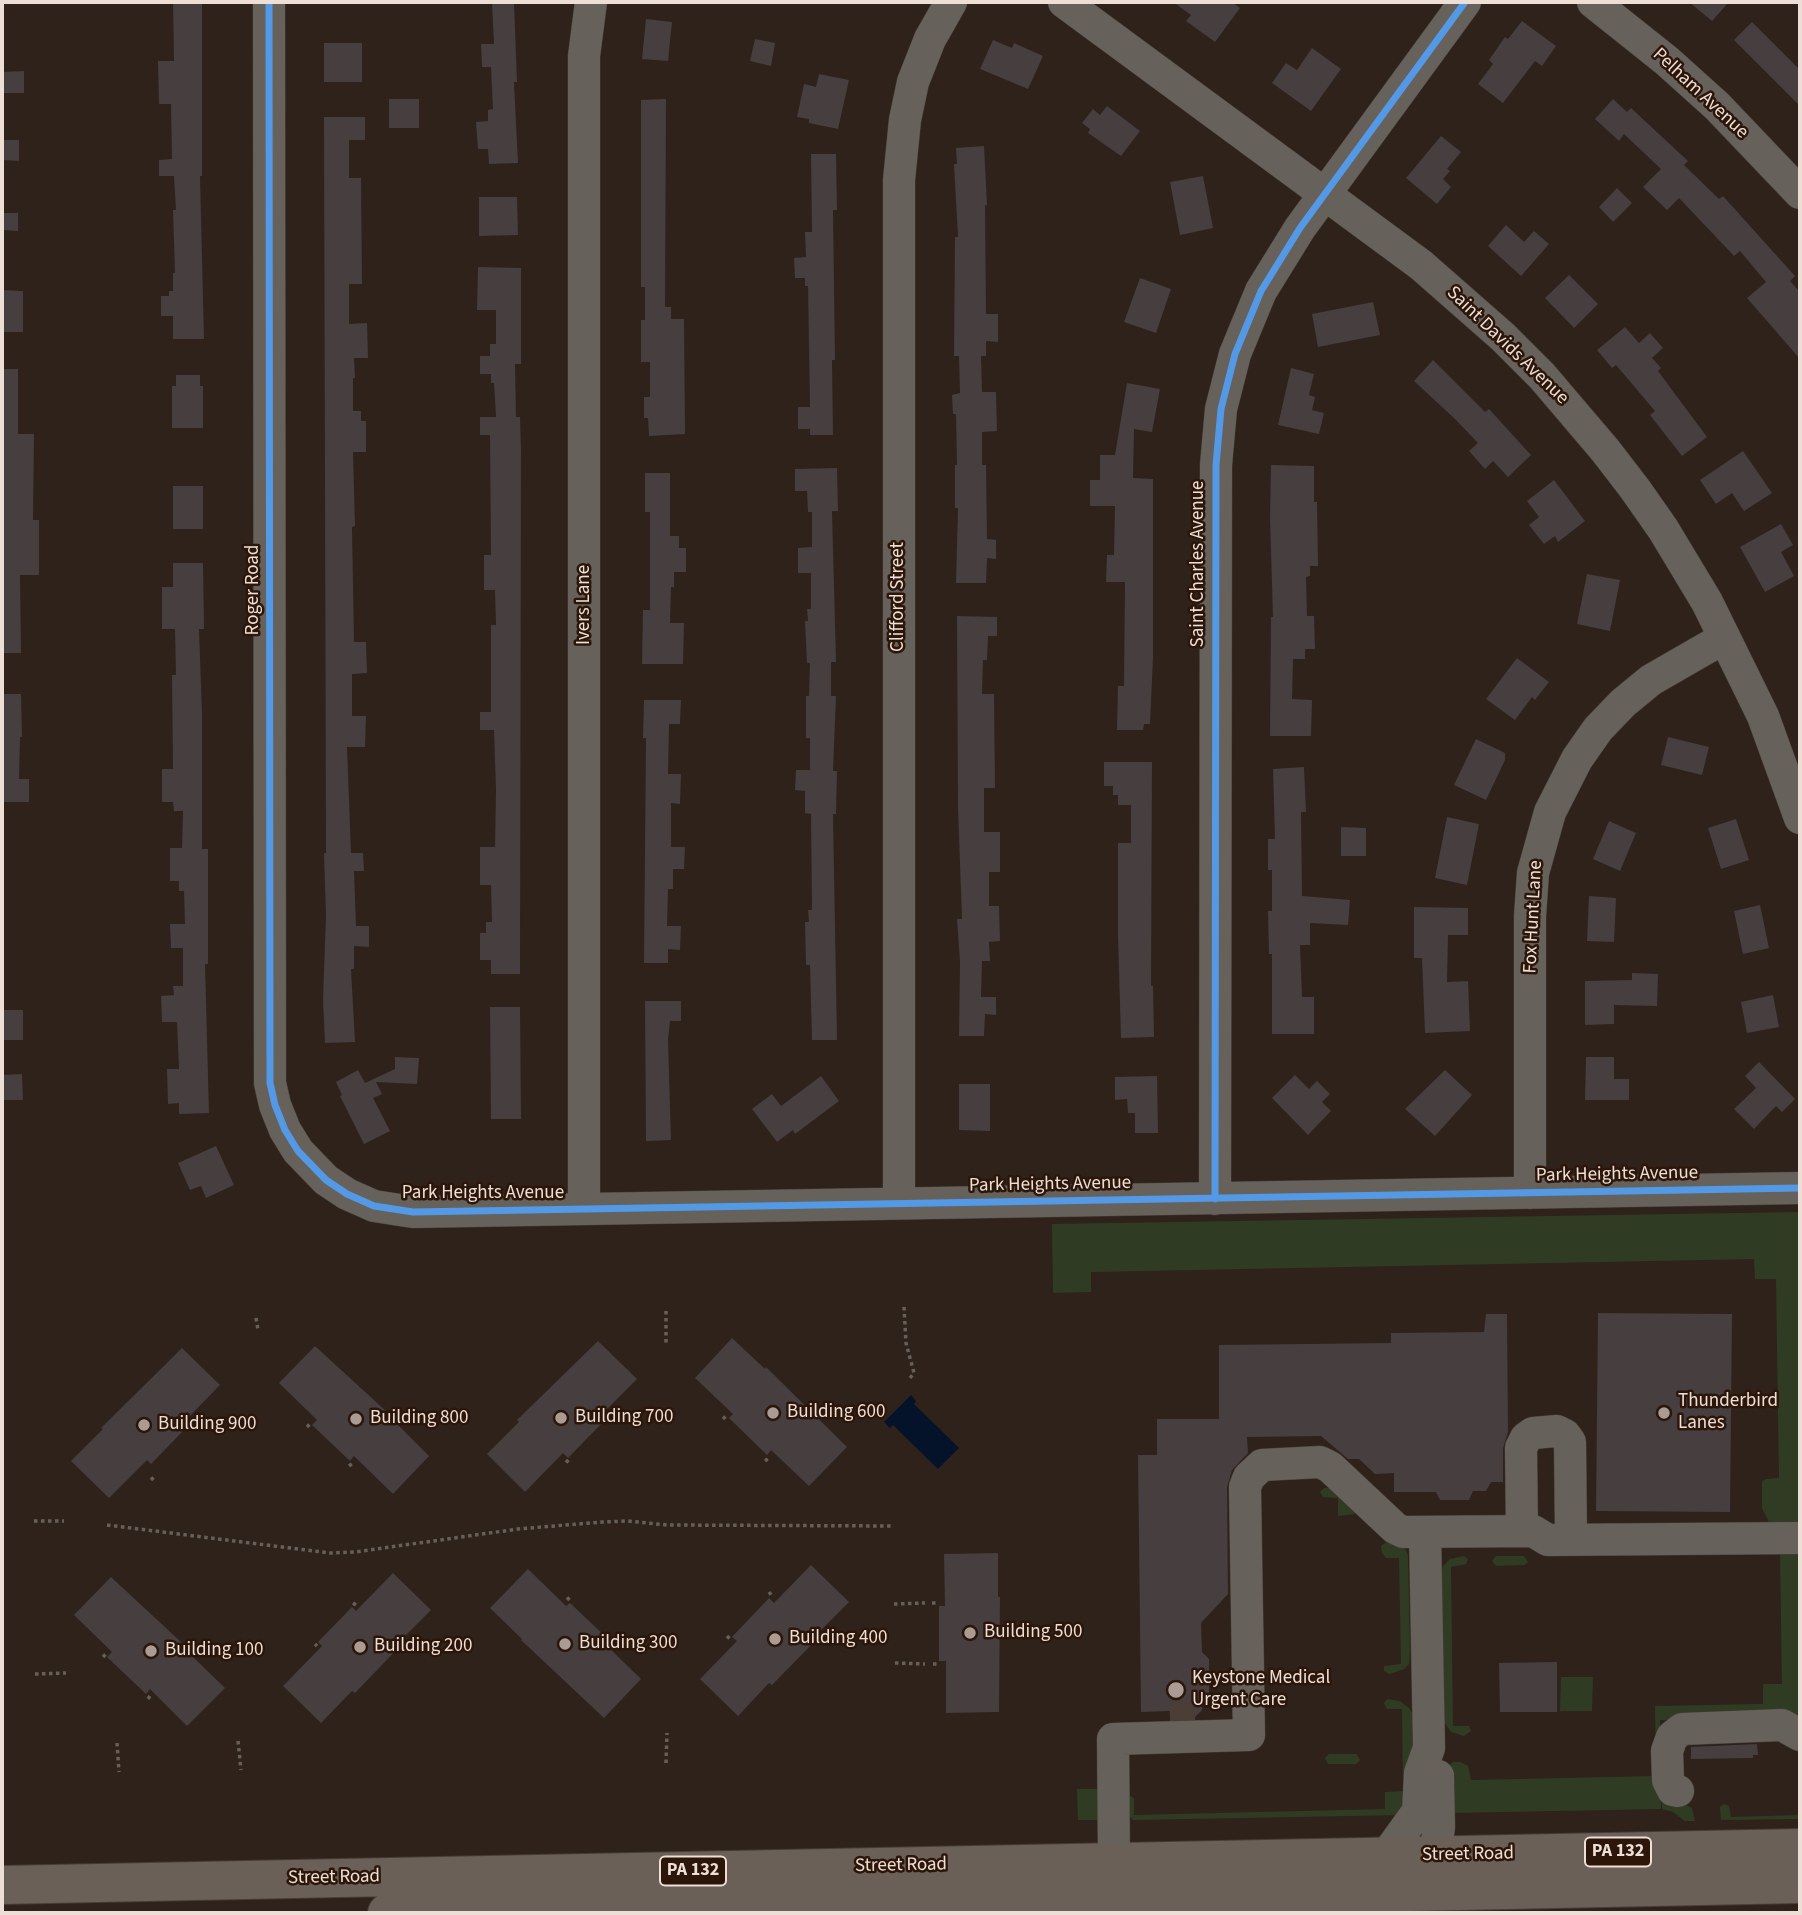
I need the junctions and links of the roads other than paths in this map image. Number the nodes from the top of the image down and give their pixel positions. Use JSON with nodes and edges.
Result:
{"nodes":[{"id":1,"x":269,"y":2,"type":"edge"},
{"id":2,"x":591,"y":2,"type":"edge"},
{"id":3,"x":951,"y":2,"type":"edge"},
{"id":4,"x":1065,"y":2,"type":"edge"},
{"id":5,"x":1465,"y":2,"type":"edge"},
{"id":6,"x":1594,"y":2,"type":"edge"},
{"id":7,"x":1325,"y":193,"type":"junction"},
{"id":8,"x":1800,"y":193,"type":"edge"},
{"id":9,"x":1724,"y":638,"type":"junction"},
{"id":10,"x":1800,"y":818,"type":"edge"},
{"id":11,"x":312,"y":1167,"type":"joint"},
{"id":12,"x":1800,"y":1188,"type":"edge"},
{"id":13,"x":1530,"y":1193,"type":"junction"},
{"id":14,"x":1215,"y":1199,"type":"junction"},
{"id":15,"x":899,"y":1203,"type":"junction"},
{"id":16,"x":584,"y":1209,"type":"junction"},
{"id":17,"x":1522,"y":1531,"type":"junction"},
{"id":18,"x":1426,"y":1532,"type":"junction"},
{"id":19,"x":1800,"y":1538,"type":"edge"},
{"id":20,"x":1571,"y":1539,"type":"junction"},
{"id":21,"x":1113,"y":1719,"type":"dead end"},
{"id":22,"x":1193,"y":1724,"type":"junction"},
{"id":23,"x":1800,"y":1735,"type":"edge"},
{"id":24,"x":1429,"y":1748,"type":"junction"},
{"id":25,"x":1678,"y":1791,"type":"dead end"},
{"id":26,"x":1800,"y":1848,"type":"edge"},
{"id":27,"x":1435,"y":1856,"type":"junction"},
{"id":28,"x":1385,"y":1857,"type":"junction"},
{"id":29,"x":1114,"y":1862,"type":"junction"},
{"id":30,"x":1800,"y":1884,"type":"edge"},
{"id":31,"x":2,"y":1885,"type":"edge"},
{"id":32,"x":1373,"y":1892,"type":"junction"},
{"id":33,"x":568,"y":1899,"type":"edge"},
{"id":34,"x":387,"y":1913,"type":"edge"}],
"edges":[{"from":1,"to":11,"type":"street","name":"Roger Road"},
{"from":2,"to":16,"type":"street","name":"Ivers Lane"},
{"from":3,"to":15,"type":"street","name":"Clifford Street"},
{"from":4,"to":7,"type":"street","name":"Saint Davids Avenue"},
{"from":5,"to":7,"type":"street","name":"Saint Charles Avenue"},
{"from":6,"to":8,"type":"street","name":"Pelham Avenue"},
{"from":7,"to":9,"type":"street","name":"Saint Davids Avenue"},
{"from":7,"to":14,"type":"street","name":"Saint Charles Avenue"},
{"from":9,"to":10,"type":"street","name":"Saint Davids Avenue"},
{"from":9,"to":13,"type":"street","name":"Fox Hunt Lane"},
{"from":11,"to":16,"type":"street","name":"Park Heights Avenue"},
{"from":12,"to":13,"type":"street","name":"Park Heights Avenue"},
{"from":13,"to":14,"type":"street","name":"Park Heights Avenue"},
{"from":14,"to":15,"type":"street","name":"Park Heights Avenue"},
{"from":15,"to":16,"type":"street","name":"Park Heights Avenue"},
{"from":17,"to":18,"type":"street"},
{"from":17,"to":20,"type":"street"},
{"from":17,"to":20,"type":"street"},
{"from":18,"to":22,"type":"street"},
{"from":18,"to":24,"type":"street"},
{"from":19,"to":20,"type":"street"},
{"from":21,"to":22,"type":"street"},
{"from":22,"to":29,"type":"street"},
{"from":23,"to":25,"type":"street"},
{"from":24,"to":27,"type":"street"},
{"from":24,"to":28,"type":"street"},
{"from":26,"to":27,"type":"main road","name":"Street Road","number":"PA 132"},
{"from":27,"to":28,"type":"main road","name":"Street Road","number":"PA 132"},
{"from":27,"to":32,"type":"street"},
{"from":28,"to":29,"type":"main road","name":"Street Road","number":"PA 132"},
{"from":29,"to":33,"type":"main road","name":"Street Road","number":"PA 132"},
{"from":30,"to":32,"type":"main road","name":"Street Road","number":"PA 132"},
{"from":31,"to":33,"type":"main road","name":"Street Road","number":"PA 132"},
{"from":32,"to":33,"type":"main road","name":"Street Road","number":"PA 132"},
{"from":33,"to":34,"type":"main road","name":"Street Road","number":"PA 132"}]}
